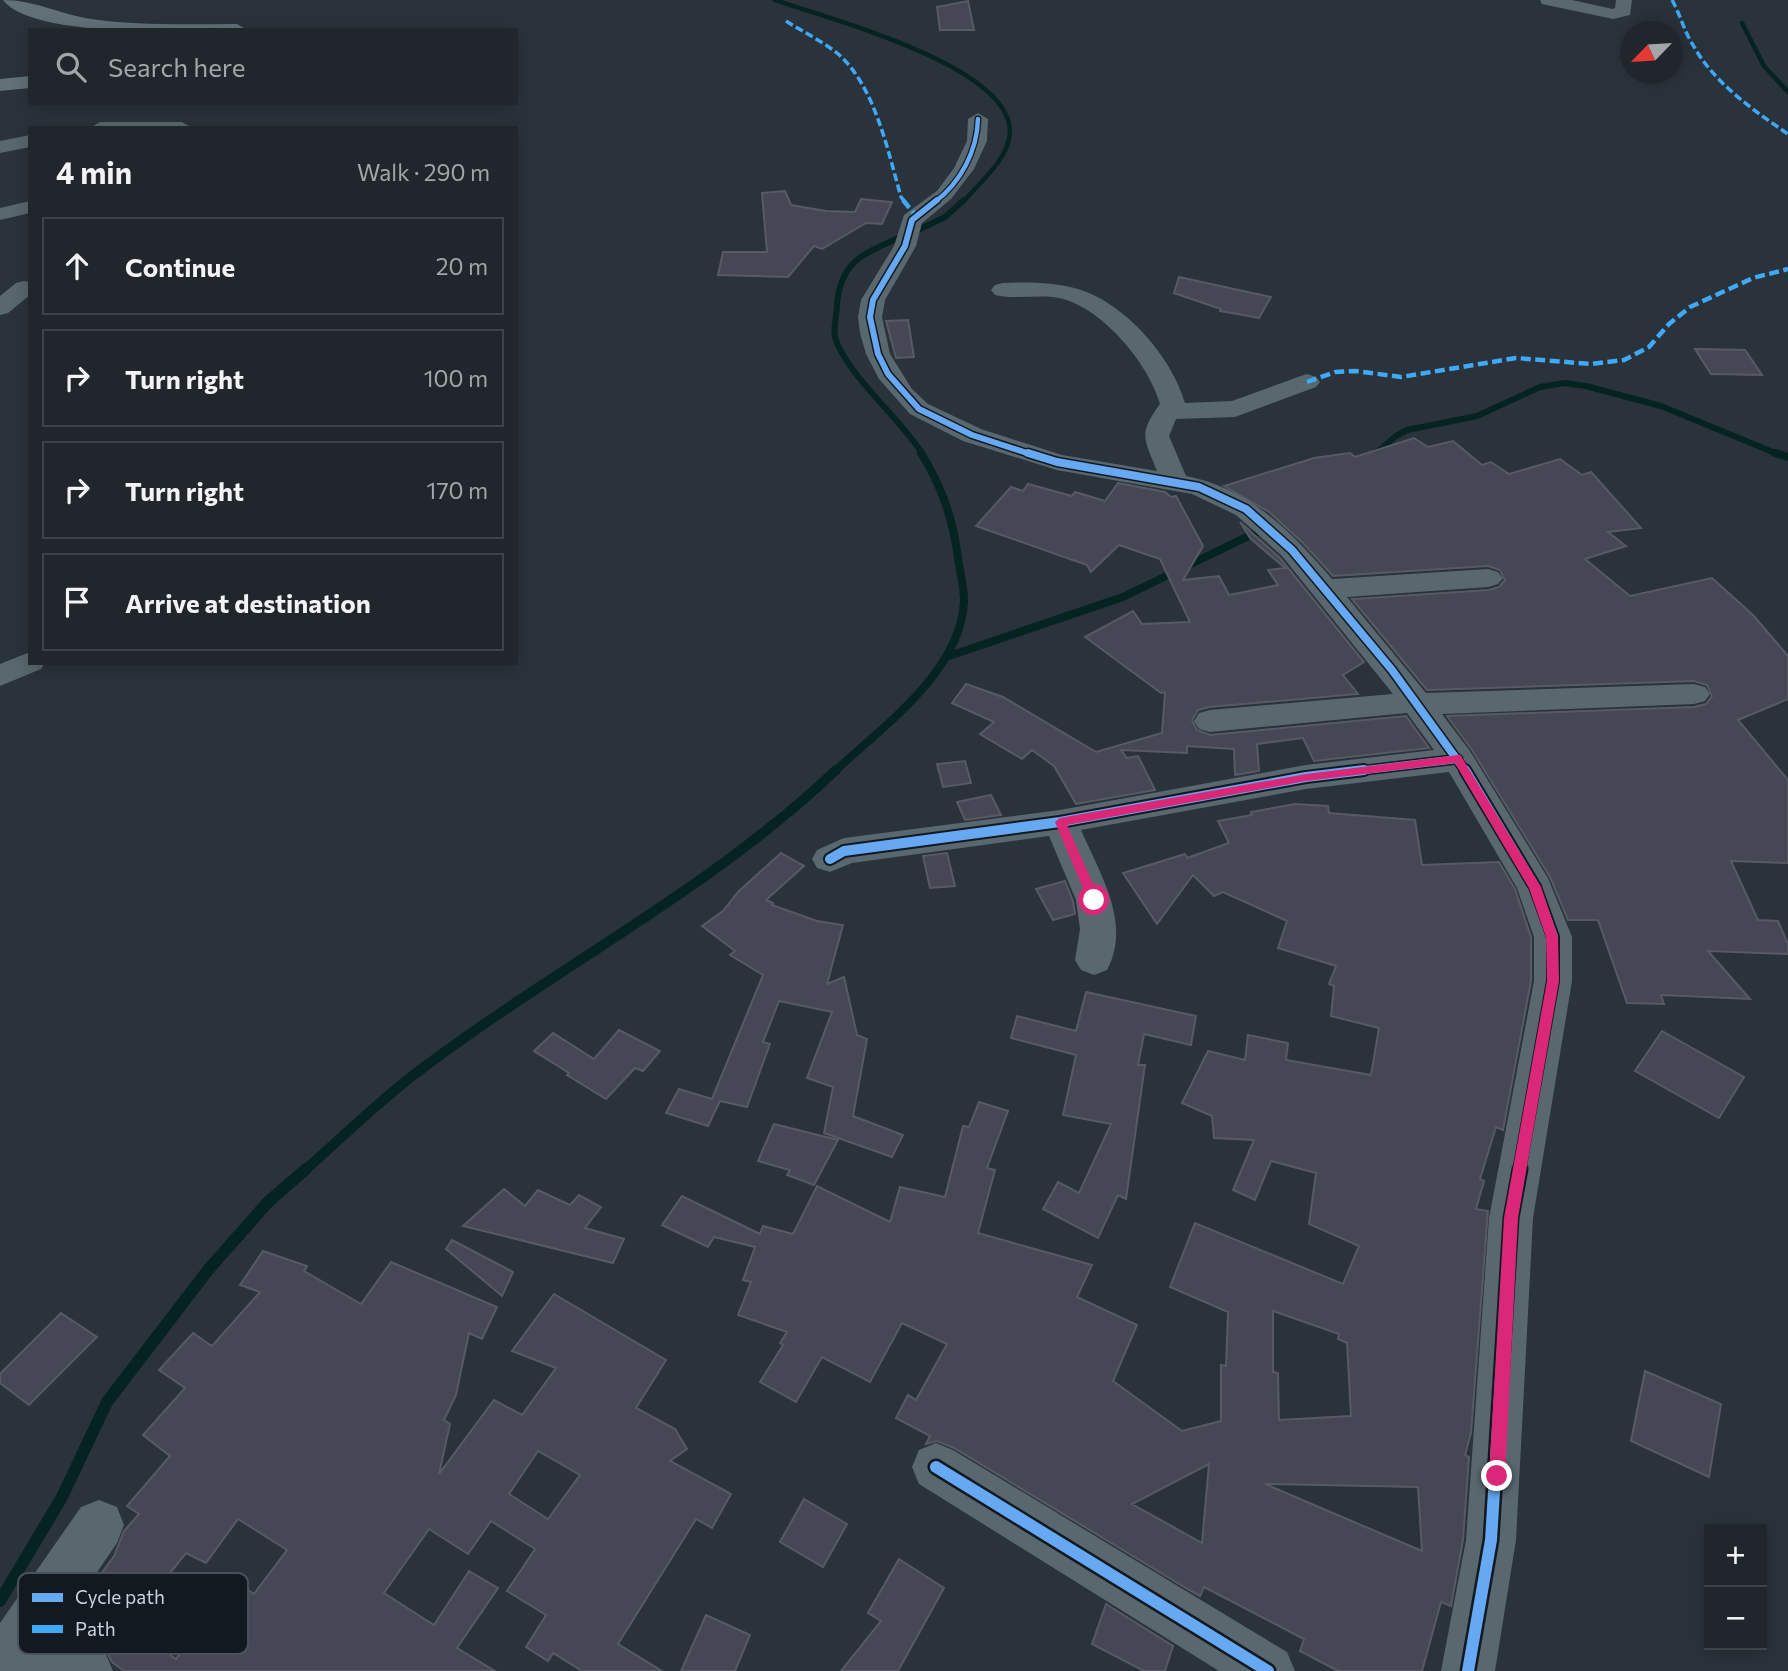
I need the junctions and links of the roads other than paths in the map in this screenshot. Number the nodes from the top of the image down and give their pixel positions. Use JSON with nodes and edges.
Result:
{"nodes":[{"id":1,"x":12,"y":0,"type":"edge"},
{"id":2,"x":1548,"y":0,"type":"edge"},
{"id":3,"x":1624,"y":0,"type":"edge"},
{"id":4,"x":118,"y":28,"type":"edge"},
{"id":5,"x":28,"y":82,"type":"edge"},
{"id":6,"x":0,"y":85,"type":"edge"},
{"id":7,"x":978,"y":119,"type":"dead end"},
{"id":8,"x":28,"y":141,"type":"edge"},
{"id":9,"x":0,"y":147,"type":"edge"},
{"id":10,"x":28,"y":207,"type":"edge"},
{"id":11,"x":0,"y":214,"type":"edge"},
{"id":12,"x":24,"y":288,"type":"dead end"},
{"id":13,"x":1003,"y":290,"type":"dead end"},
{"id":14,"x":0,"y":308,"type":"edge"},
{"id":15,"x":1307,"y":382,"type":"dead end"},
{"id":16,"x":1170,"y":411,"type":"junction"},
{"id":17,"x":1175,"y":483,"type":"junction"},
{"id":18,"x":1488,"y":578,"type":"dead end"},
{"id":19,"x":1325,"y":589,"type":"junction"},
{"id":20,"x":28,"y":663,"type":"edge"},
{"id":21,"x":0,"y":676,"type":"edge"},
{"id":22,"x":1694,"y":694,"type":"dead end"},
{"id":23,"x":1417,"y":703,"type":"junction"},
{"id":24,"x":1210,"y":721,"type":"dead end"},
{"id":25,"x":1458,"y":759,"type":"junction"},
{"id":26,"x":1060,"y":822,"type":"junction"},
{"id":27,"x":830,"y":859,"type":"dead end"},
{"id":28,"x":1094,"y":960,"type":"dead end"},
{"id":29,"x":936,"y":1467,"type":"dead end"},
{"id":30,"x":99,"y":1525,"type":"dead end"},
{"id":31,"x":66,"y":1573,"type":"edge"},
{"id":32,"x":11,"y":1654,"type":"edge"},
{"id":33,"x":86,"y":1671,"type":"edge"},
{"id":34,"x":1268,"y":1671,"type":"edge"},
{"id":35,"x":1468,"y":1671,"type":"edge"}],
"edges":[{"from":1,"to":4,"type":"highway"},
{"from":2,"to":3,"type":"street"},
{"from":5,"to":6,"type":"highway"},
{"from":7,"to":17,"type":"street"},
{"from":8,"to":9,"type":"street"},
{"from":10,"to":11,"type":"street"},
{"from":12,"to":14,"type":"street"},
{"from":13,"to":16,"type":"street"},
{"from":15,"to":16,"type":"street"},
{"from":16,"to":17,"type":"street"},
{"from":17,"to":19,"type":"street"},
{"from":18,"to":19,"type":"street"},
{"from":19,"to":23,"type":"street"},
{"from":20,"to":21,"type":"street"},
{"from":22,"to":23,"type":"street"},
{"from":23,"to":24,"type":"street"},
{"from":23,"to":25,"type":"street"},
{"from":25,"to":26,"type":"street"},
{"from":25,"to":35,"type":"street"},
{"from":26,"to":27,"type":"street"},
{"from":26,"to":28,"type":"street"},
{"from":29,"to":34,"type":"street"},
{"from":30,"to":31,"type":"street"},
{"from":32,"to":33,"type":"street"}]}
